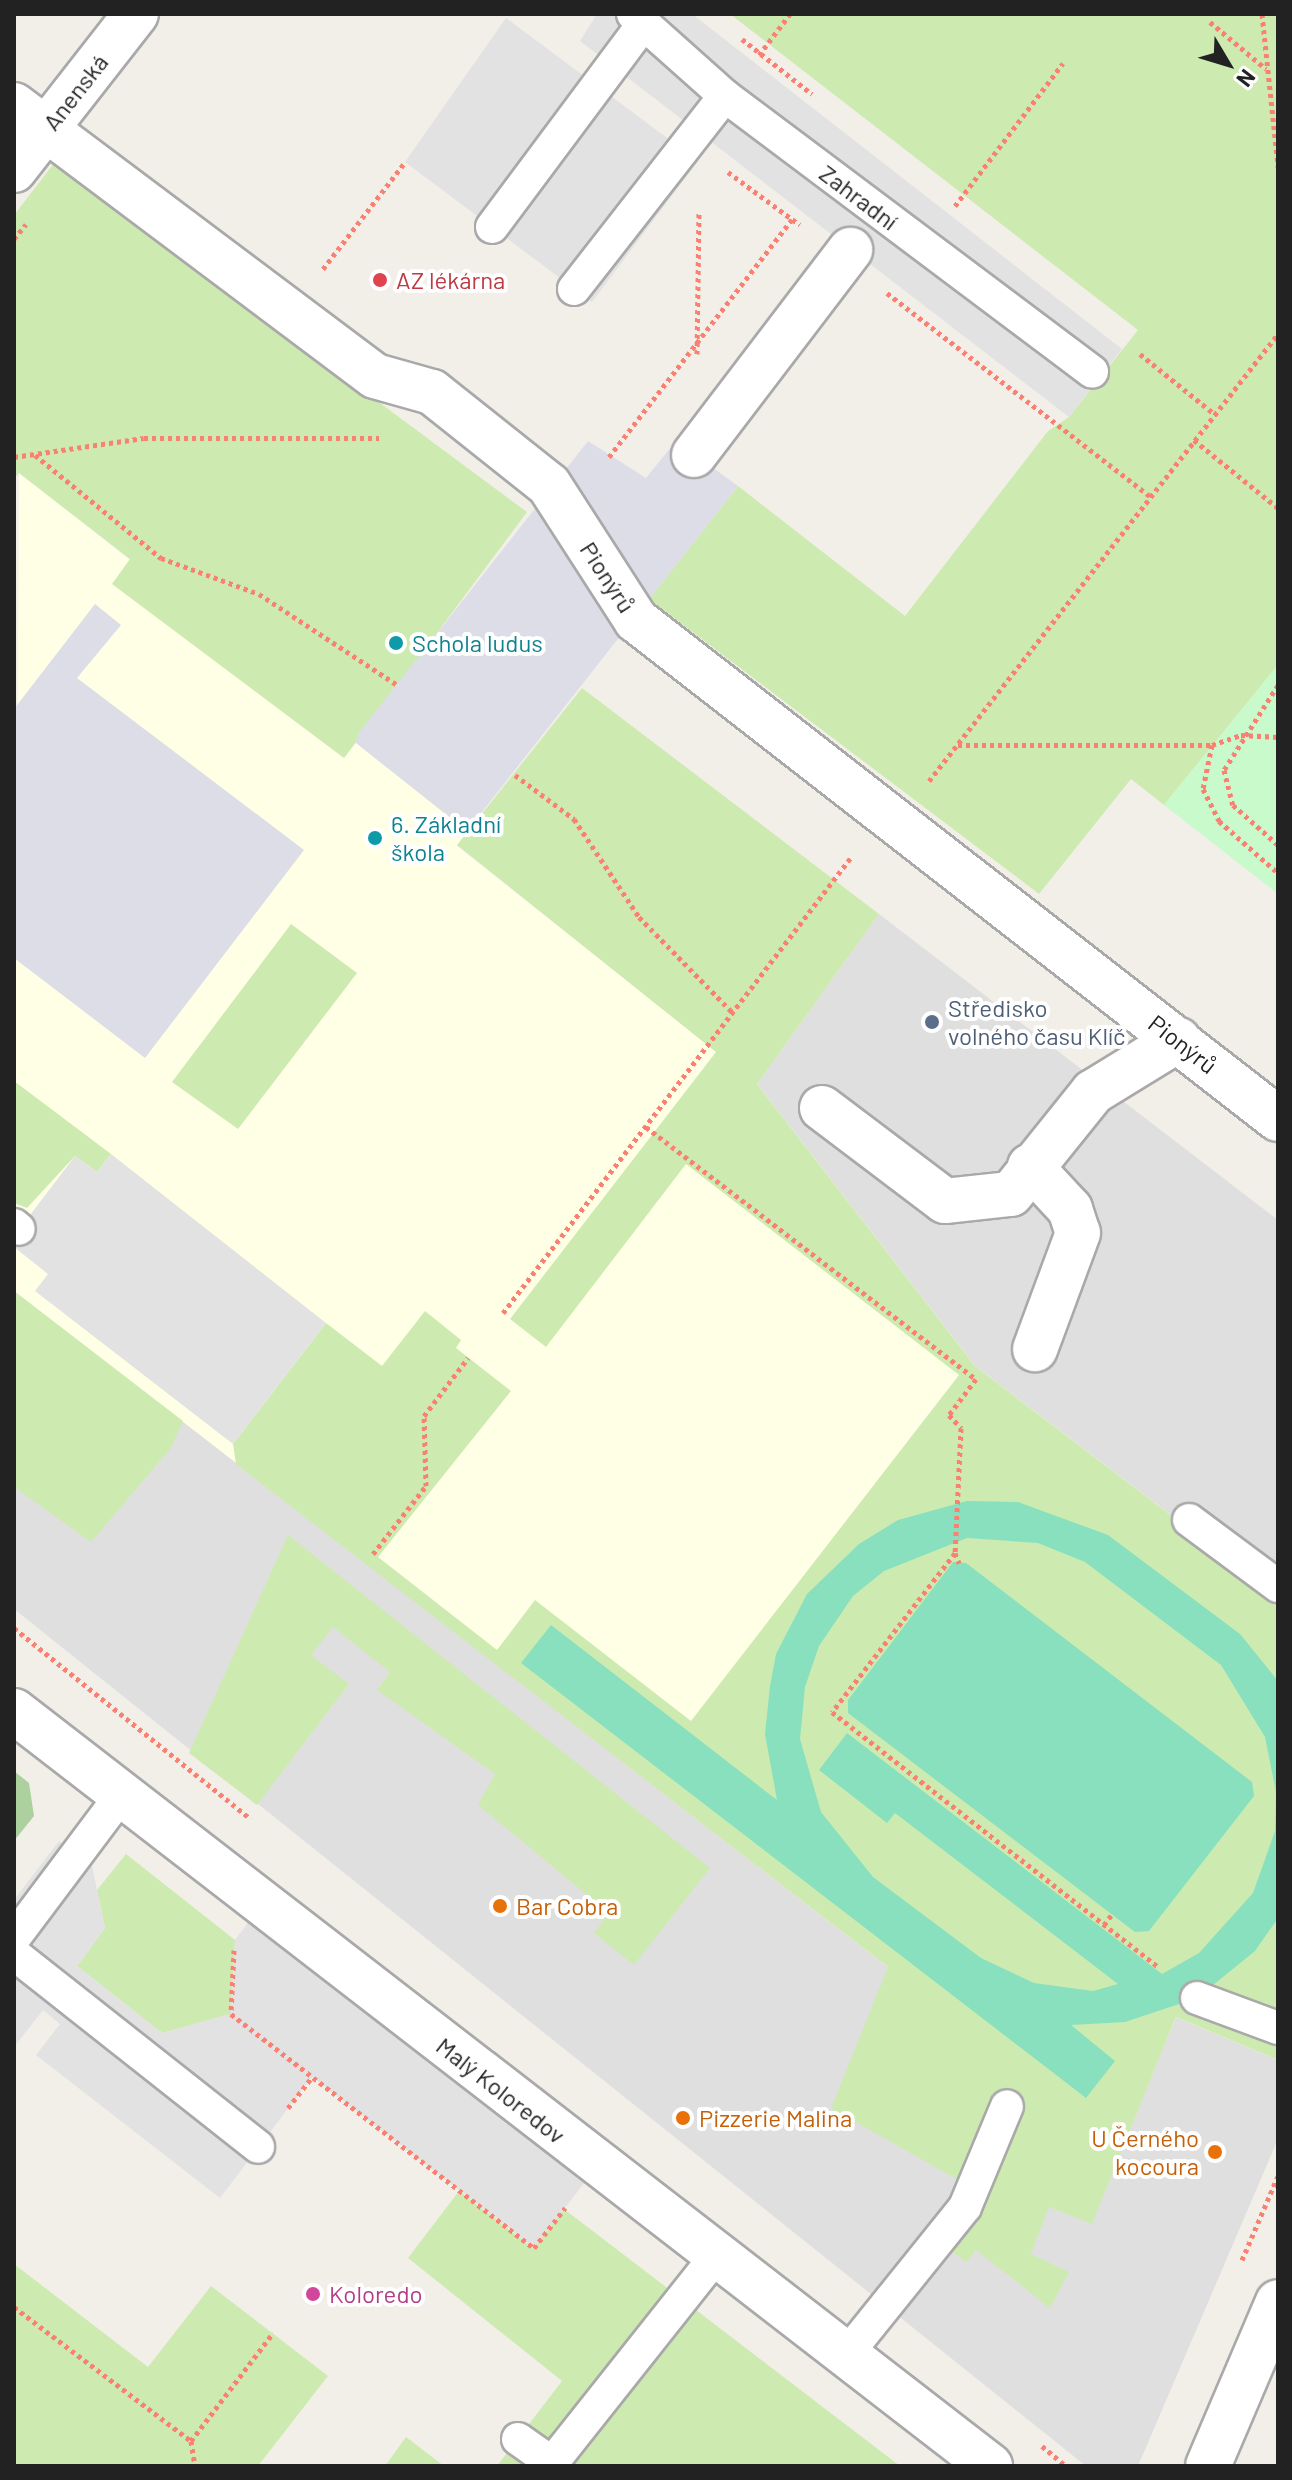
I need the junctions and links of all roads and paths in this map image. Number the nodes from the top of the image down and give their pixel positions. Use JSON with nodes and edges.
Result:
{"nodes":[{"id":1,"x":136,"y":14,"type":"edge"},
{"id":2,"x":1262,"y":14,"type":"edge"},
{"id":3,"x":637,"y":20,"type":"edge"},
{"id":4,"x":1210,"y":22,"type":"dead end"},
{"id":5,"x":1063,"y":63,"type":"dead end"},
{"id":6,"x":1267,"y":69,"type":"junction"},
{"id":7,"x":725,"y":96,"type":"junction"},
{"id":8,"x":30,"y":116,"type":"edge"},
{"id":9,"x":405,"y":162,"type":"dead end"},
{"id":10,"x":1278,"y":167,"type":"edge"},
{"id":11,"x":14,"y":170,"type":"edge"},
{"id":12,"x":699,"y":205,"type":"dead end"},
{"id":13,"x":955,"y":207,"type":"dead end"},
{"id":14,"x":800,"y":208,"type":"dead end"},
{"id":15,"x":492,"y":227,"type":"dead end"},
{"id":16,"x":850,"y":250,"type":"dead end"},
{"id":17,"x":574,"y":289,"type":"dead end"},
{"id":18,"x":291,"y":312,"type":"junction"},
{"id":19,"x":1278,"y":334,"type":"edge"},
{"id":20,"x":701,"y":338,"type":"junction"},
{"id":21,"x":694,"y":368,"type":"dead end"},
{"id":22,"x":1092,"y":372,"type":"dead end"},
{"id":23,"x":396,"y":438,"type":"dead end"},
{"id":24,"x":1194,"y":440,"type":"junction"},
{"id":25,"x":35,"y":454,"type":"junction"},
{"id":26,"x":694,"y":455,"type":"dead end"},
{"id":27,"x":14,"y":457,"type":"edge"},
{"id":28,"x":609,"y":457,"type":"dead end"},
{"id":29,"x":1278,"y":508,"type":"edge"},
{"id":30,"x":396,"y":684,"type":"dead end"},
{"id":31,"x":1278,"y":685,"type":"edge"},
{"id":32,"x":1241,"y":735,"type":"junction"},
{"id":33,"x":1278,"y":737,"type":"edge"},
{"id":34,"x":957,"y":745,"type":"junction"},
{"id":35,"x":1212,"y":745,"type":"junction"},
{"id":36,"x":515,"y":775,"type":"dead end"},
{"id":37,"x":893,"y":815,"type":"junction"},
{"id":38,"x":1278,"y":845,"type":"edge"},
{"id":39,"x":1278,"y":873,"type":"edge"},
{"id":40,"x":732,"y":1012,"type":"junction"},
{"id":41,"x":1178,"y":1040,"type":"junction"},
{"id":42,"x":822,"y":1108,"type":"dead end"},
{"id":43,"x":1278,"y":1119,"type":"edge"},
{"id":44,"x":646,"y":1127,"type":"junction"},
{"id":45,"x":1030,"y":1166,"type":"junction"},
{"id":46,"x":503,"y":1313,"type":"dead end"},
{"id":47,"x":1035,"y":1349,"type":"dead end"},
{"id":48,"x":468,"y":1358,"type":"dead end"},
{"id":49,"x":1189,"y":1520,"type":"dead end"},
{"id":50,"x":955,"y":1553,"type":"junction"},
{"id":51,"x":373,"y":1554,"type":"dead end"},
{"id":52,"x":959,"y":1563,"type":"dead end"},
{"id":53,"x":1278,"y":1586,"type":"edge"},
{"id":54,"x":14,"y":1711,"type":"edge"},
{"id":55,"x":120,"y":1797,"type":"junction"},
{"id":56,"x":1112,"y":1914,"type":"dead end"},
{"id":57,"x":1104,"y":1925,"type":"junction"},
{"id":58,"x":14,"y":1938,"type":"edge"},
{"id":59,"x":235,"y":1940,"type":"dead end"},
{"id":60,"x":14,"y":1954,"type":"edge"},
{"id":61,"x":1197,"y":1998,"type":"joint"},
{"id":62,"x":1278,"y":2028,"type":"edge"},
{"id":63,"x":1007,"y":2106,"type":"dead end"},
{"id":64,"x":258,"y":2147,"type":"dead end"},
{"id":65,"x":571,"y":2200,"type":"dead end"},
{"id":66,"x":716,"y":2256,"type":"junction"},
{"id":67,"x":1278,"y":2302,"type":"edge"},
{"id":68,"x":14,"y":2307,"type":"edge"},
{"id":69,"x":273,"y":2333,"type":"dead end"},
{"id":70,"x":846,"y":2355,"type":"junction"},
{"id":71,"x":518,"y":2439,"type":"dead end"},
{"id":72,"x":191,"y":2441,"type":"junction"},
{"id":73,"x":195,"y":2466,"type":"edge"},
{"id":74,"x":990,"y":2466,"type":"edge"},
{"id":75,"x":1208,"y":2466,"type":"edge"}],
"edges":[{"from":1,"to":8,"type":"street","name":"Anenská"},
{"from":2,"to":6,"type":"path"},
{"from":3,"to":7,"type":"lane","name":"Zahradní"},
{"from":3,"to":15,"type":"lane"},
{"from":4,"to":6,"type":"path"},
{"from":5,"to":13,"type":"path"},
{"from":6,"to":10,"type":"path"},
{"from":7,"to":17,"type":"lane"},
{"from":7,"to":22,"type":"lane","name":"Zahradní"},
{"from":8,"to":11,"type":"street","name":"Anenská"},
{"from":8,"to":18,"type":"street","name":"Pionýrů"},
{"from":9,"to":18,"type":"path"},
{"from":12,"to":20,"type":"path"},
{"from":14,"to":20,"type":"path"},
{"from":16,"to":26,"type":"street"},
{"from":18,"to":37,"type":"street","name":"Pionýrů"},
{"from":19,"to":24,"type":"path"},
{"from":20,"to":21,"type":"path"},
{"from":20,"to":28,"type":"path"},
{"from":23,"to":25,"type":"path"},
{"from":24,"to":29,"type":"path"},
{"from":24,"to":34,"type":"path"},
{"from":25,"to":27,"type":"path"},
{"from":25,"to":30,"type":"path"},
{"from":31,"to":32,"type":"path"},
{"from":32,"to":33,"type":"path"},
{"from":32,"to":35,"type":"path"},
{"from":32,"to":38,"type":"path"},
{"from":34,"to":35,"type":"path"},
{"from":34,"to":37,"type":"path"},
{"from":35,"to":39,"type":"path"},
{"from":36,"to":40,"type":"path"},
{"from":37,"to":40,"type":"path"},
{"from":37,"to":41,"type":"street","name":"Pionýrů"},
{"from":40,"to":44,"type":"path"},
{"from":41,"to":43,"type":"street","name":"Pionýrů"},
{"from":41,"to":45,"type":"street"},
{"from":42,"to":45,"type":"street"},
{"from":44,"to":46,"type":"path"},
{"from":44,"to":50,"type":"path"},
{"from":45,"to":47,"type":"street"},
{"from":48,"to":51,"type":"path"},
{"from":49,"to":53,"type":"lane"},
{"from":50,"to":52,"type":"path"},
{"from":50,"to":57,"type":"path"},
{"from":54,"to":55,"type":"street","name":"Malý Koloredov"},
{"from":55,"to":58,"type":"lane"},
{"from":55,"to":66,"type":"street","name":"Malý Koloredov"},
{"from":56,"to":57,"type":"path"},
{"from":57,"to":61,"type":"path"},
{"from":59,"to":65,"type":"path"},
{"from":60,"to":64,"type":"lane"},
{"from":61,"to":62,"type":"lane"},
{"from":63,"to":70,"type":"lane"},
{"from":66,"to":70,"type":"street","name":"Malý Koloredov"},
{"from":66,"to":71,"type":"lane"},
{"from":67,"to":75,"type":"street"},
{"from":68,"to":72,"type":"path"},
{"from":69,"to":72,"type":"path"},
{"from":70,"to":74,"type":"street","name":"Malý Koloredov"},
{"from":72,"to":73,"type":"path"}]}
